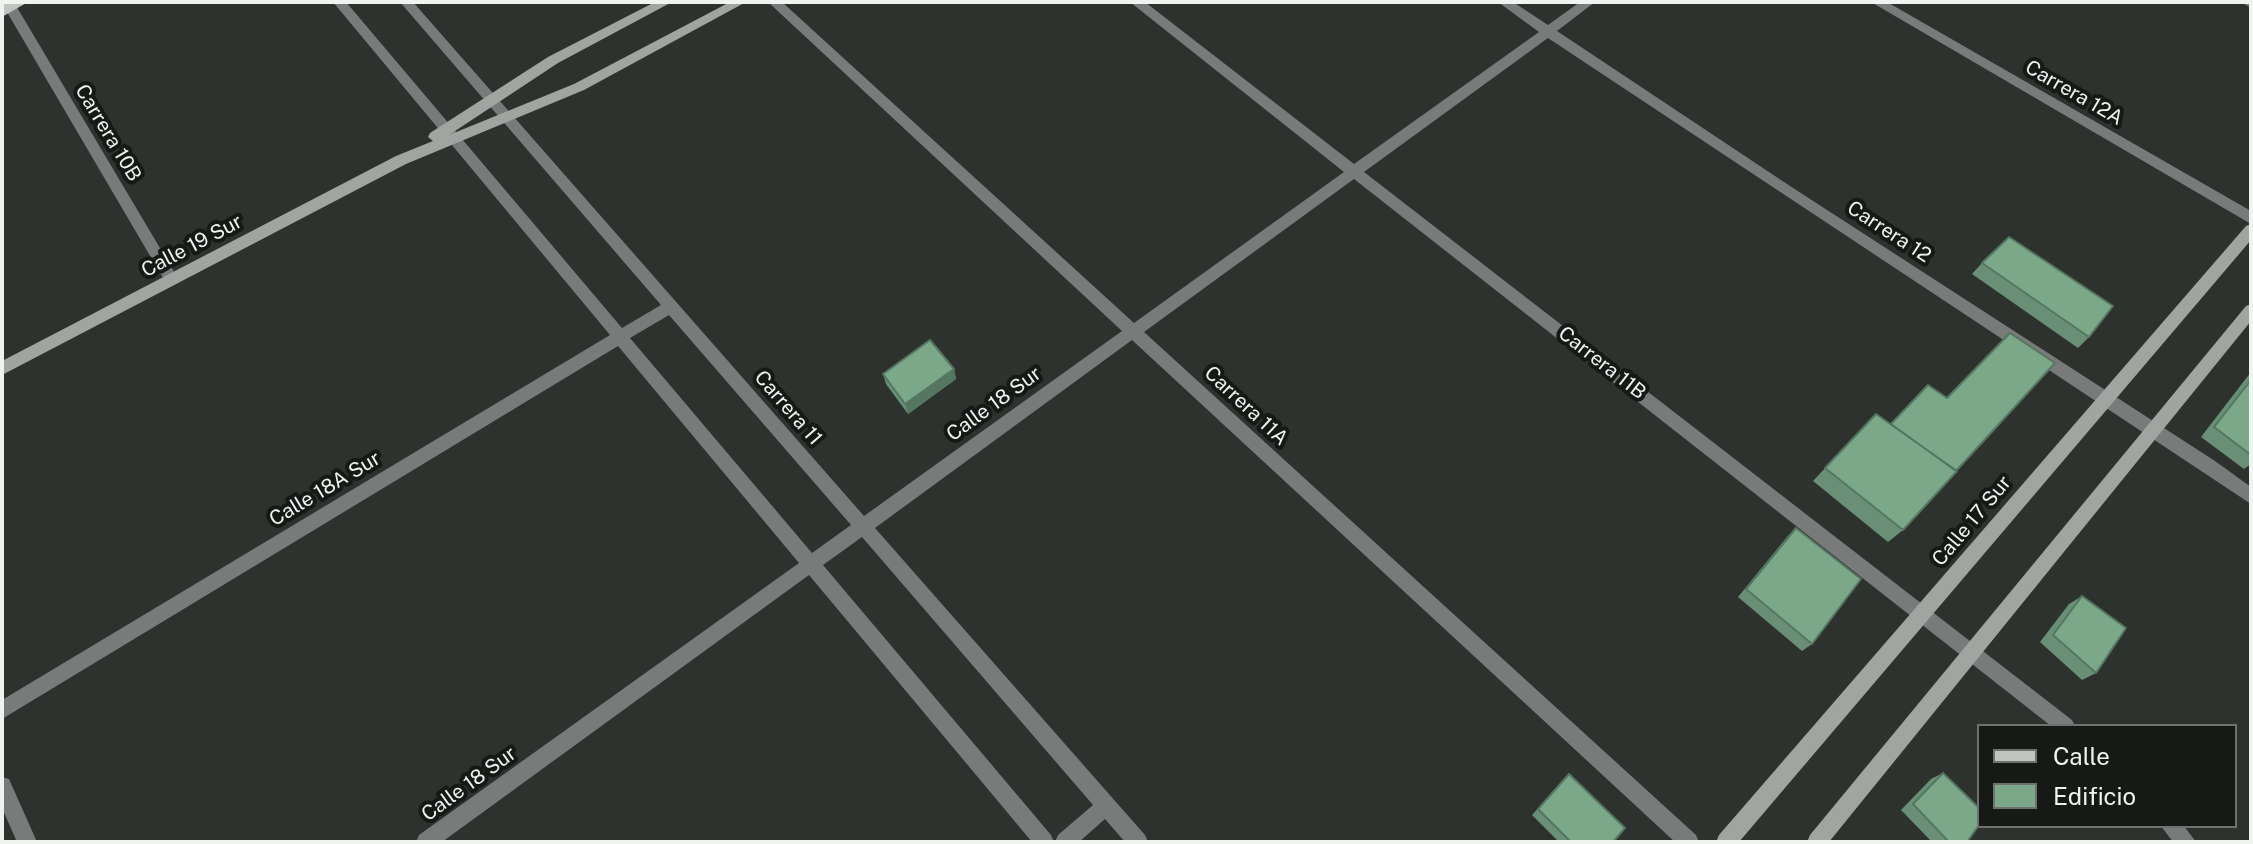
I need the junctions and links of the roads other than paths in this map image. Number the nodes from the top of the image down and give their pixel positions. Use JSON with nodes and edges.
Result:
{"nodes":[{"id":1,"x":339,"y":2,"type":"edge"},
{"id":2,"x":406,"y":2,"type":"edge"},
{"id":3,"x":666,"y":2,"type":"edge"},
{"id":4,"x":740,"y":2,"type":"edge"},
{"id":5,"x":774,"y":2,"type":"edge"},
{"id":6,"x":1136,"y":2,"type":"edge"},
{"id":7,"x":1504,"y":2,"type":"edge"},
{"id":8,"x":1589,"y":2,"type":"edge"},
{"id":9,"x":1877,"y":2,"type":"edge"},
{"id":10,"x":11,"y":7,"type":"edge"},
{"id":11,"x":1548,"y":31,"type":"junction"},
{"id":12,"x":492,"y":101,"type":"junction"},
{"id":13,"x":506,"y":116,"type":"junction"},
{"id":14,"x":450,"y":134,"type":"junction"},
{"id":15,"x":1354,"y":171,"type":"junction"},
{"id":16,"x":2251,"y":218,"type":"edge"},
{"id":17,"x":2251,"y":230,"type":"edge"},
{"id":18,"x":171,"y":279,"type":"junction"},
{"id":19,"x":671,"y":306,"type":"junction"},
{"id":20,"x":2251,"y":310,"type":"edge"},
{"id":21,"x":1133,"y":331,"type":"junction"},
{"id":22,"x":620,"y":337,"type":"junction"},
{"id":23,"x":2,"y":368,"type":"edge"},
{"id":24,"x":2106,"y":399,"type":"junction"},
{"id":25,"x":2153,"y":430,"type":"junction"},
{"id":26,"x":2251,"y":497,"type":"edge"},
{"id":27,"x":862,"y":527,"type":"junction"},
{"id":28,"x":811,"y":564,"type":"junction"},
{"id":29,"x":1923,"y":612,"type":"junction"},
{"id":30,"x":1973,"y":651,"type":"junction"},
{"id":31,"x":2,"y":710,"type":"edge"},
{"id":32,"x":2064,"y":724,"type":"edge"},
{"id":33,"x":2,"y":786,"type":"edge"},
{"id":34,"x":1106,"y":806,"type":"junction"},
{"id":35,"x":27,"y":842,"type":"edge"},
{"id":36,"x":426,"y":842,"type":"edge"},
{"id":37,"x":1044,"y":842,"type":"edge"},
{"id":38,"x":1065,"y":842,"type":"edge"},
{"id":39,"x":1138,"y":842,"type":"edge"},
{"id":40,"x":1689,"y":842,"type":"edge"},
{"id":41,"x":1726,"y":842,"type":"edge"},
{"id":42,"x":1817,"y":842,"type":"edge"}],
"edges":[{"from":1,"to":14,"type":"street"},
{"from":2,"to":12,"type":"street","name":"Carrera 11"},
{"from":3,"to":12,"type":"street","name":"Calle 19 Sur"},
{"from":4,"to":13,"type":"street","name":"Calle 19 Sur"},
{"from":5,"to":21,"type":"street","name":"Carrera 11A"},
{"from":6,"to":15,"type":"street","name":"Carrera 11B"},
{"from":7,"to":11,"type":"street","name":"Carrera 12"},
{"from":8,"to":11,"type":"street","name":"Calle 18 Sur"},
{"from":9,"to":16,"type":"street","name":"Carrera 12A"},
{"from":10,"to":18,"type":"street","name":"Carrera 10B"},
{"from":11,"to":15,"type":"street","name":"Calle 18 Sur"},
{"from":11,"to":24,"type":"street","name":"Carrera 12"},
{"from":12,"to":13,"type":"street","name":"Carrera 11"},
{"from":12,"to":14,"type":"street","name":"Calle 19 Sur"},
{"from":13,"to":14,"type":"street","name":"Calle 19 Sur"},
{"from":13,"to":19,"type":"street","name":"Carrera 11"},
{"from":14,"to":18,"type":"street","name":"Calle 19 Sur"},
{"from":14,"to":22,"type":"street"},
{"from":15,"to":21,"type":"street","name":"Calle 18 Sur"},
{"from":15,"to":29,"type":"street","name":"Carrera 11B"},
{"from":17,"to":24,"type":"street","name":"Calle 17 Sur"},
{"from":18,"to":23,"type":"street","name":"Calle 19 Sur"},
{"from":19,"to":22,"type":"street","name":"Calle 18A Sur"},
{"from":19,"to":27,"type":"street","name":"Carrera 11"},
{"from":20,"to":25,"type":"street"},
{"from":21,"to":27,"type":"street","name":"Calle 18 Sur"},
{"from":21,"to":40,"type":"street","name":"Carrera 11A"},
{"from":22,"to":28,"type":"street"},
{"from":22,"to":31,"type":"street","name":"Calle 18A Sur"},
{"from":24,"to":25,"type":"street","name":"Carrera 12"},
{"from":24,"to":29,"type":"street","name":"Calle 17 Sur"},
{"from":25,"to":26,"type":"street","name":"Carrera 12"},
{"from":25,"to":30,"type":"street"},
{"from":27,"to":28,"type":"street","name":"Calle 18 Sur"},
{"from":27,"to":34,"type":"street","name":"Carrera 11"},
{"from":28,"to":36,"type":"street","name":"Calle 18 Sur"},
{"from":28,"to":37,"type":"street"},
{"from":29,"to":30,"type":"street","name":"Carrera 11B"},
{"from":29,"to":41,"type":"street","name":"Calle 17 Sur"},
{"from":30,"to":32,"type":"street","name":"Carrera 11B"},
{"from":30,"to":42,"type":"street"},
{"from":33,"to":35,"type":"street"},
{"from":34,"to":38,"type":"street"},
{"from":34,"to":39,"type":"street","name":"Carrera 11"}]}
